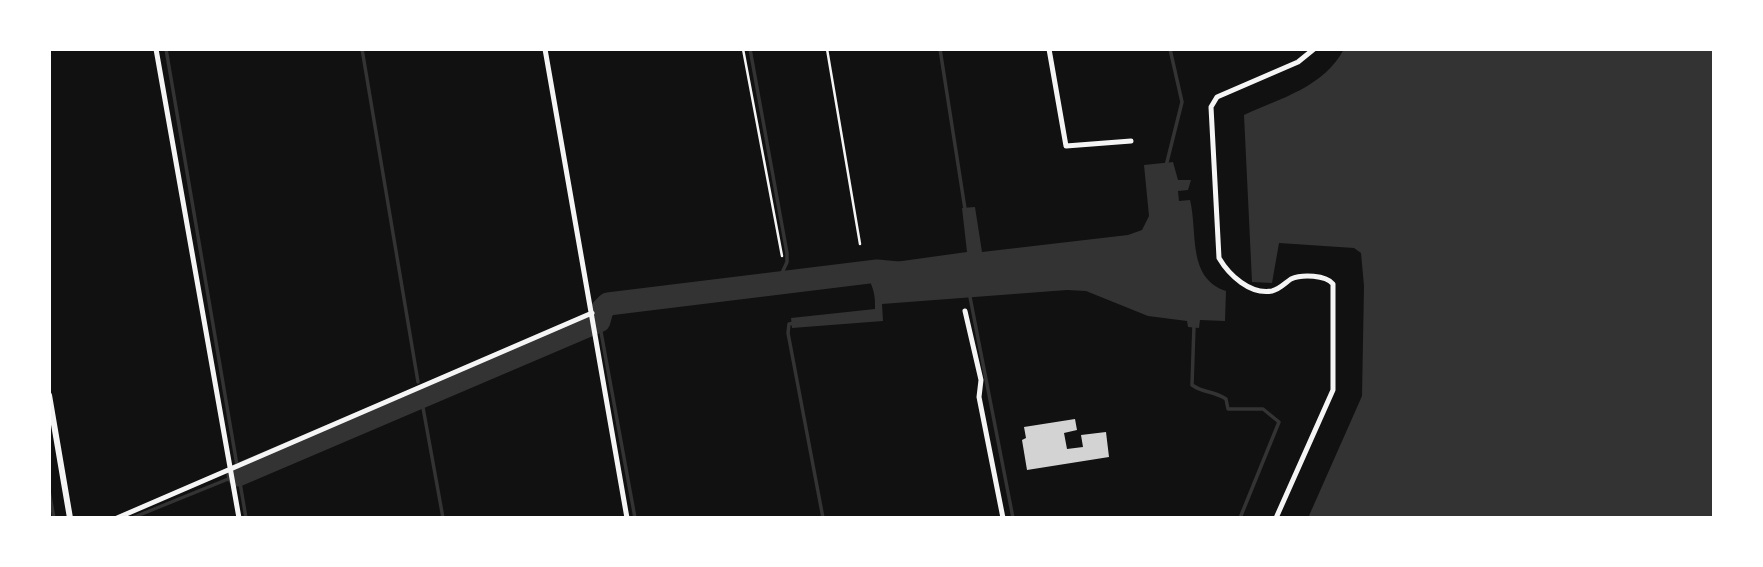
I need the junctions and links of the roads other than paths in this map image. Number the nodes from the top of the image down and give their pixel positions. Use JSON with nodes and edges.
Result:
{"nodes":[{"id":1,"x":156,"y":49,"type":"edge"},
{"id":2,"x":545,"y":49,"type":"edge"},
{"id":3,"x":1049,"y":49,"type":"edge"},
{"id":4,"x":1314,"y":49,"type":"edge"},
{"id":5,"x":1131,"y":141,"type":"dead end"},
{"id":6,"x":965,"y":311,"type":"dead end"},
{"id":7,"x":592,"y":316,"type":"junction"},
{"id":8,"x":49,"y":395,"type":"edge"},
{"id":9,"x":234,"y":470,"type":"junction"},
{"id":10,"x":70,"y":518,"type":"edge"},
{"id":11,"x":117,"y":518,"type":"edge"},
{"id":12,"x":239,"y":518,"type":"edge"},
{"id":13,"x":626,"y":518,"type":"edge"},
{"id":14,"x":1003,"y":518,"type":"edge"},
{"id":15,"x":1276,"y":518,"type":"edge"}],
"edges":[{"from":1,"to":9,"type":"street"},
{"from":2,"to":7,"type":"street"},
{"from":3,"to":5,"type":"street"},
{"from":4,"to":15,"type":"street"},
{"from":6,"to":14,"type":"street"},
{"from":7,"to":9,"type":"street"},
{"from":7,"to":13,"type":"street"},
{"from":8,"to":10,"type":"street"},
{"from":9,"to":11,"type":"street"},
{"from":9,"to":12,"type":"street"}]}
